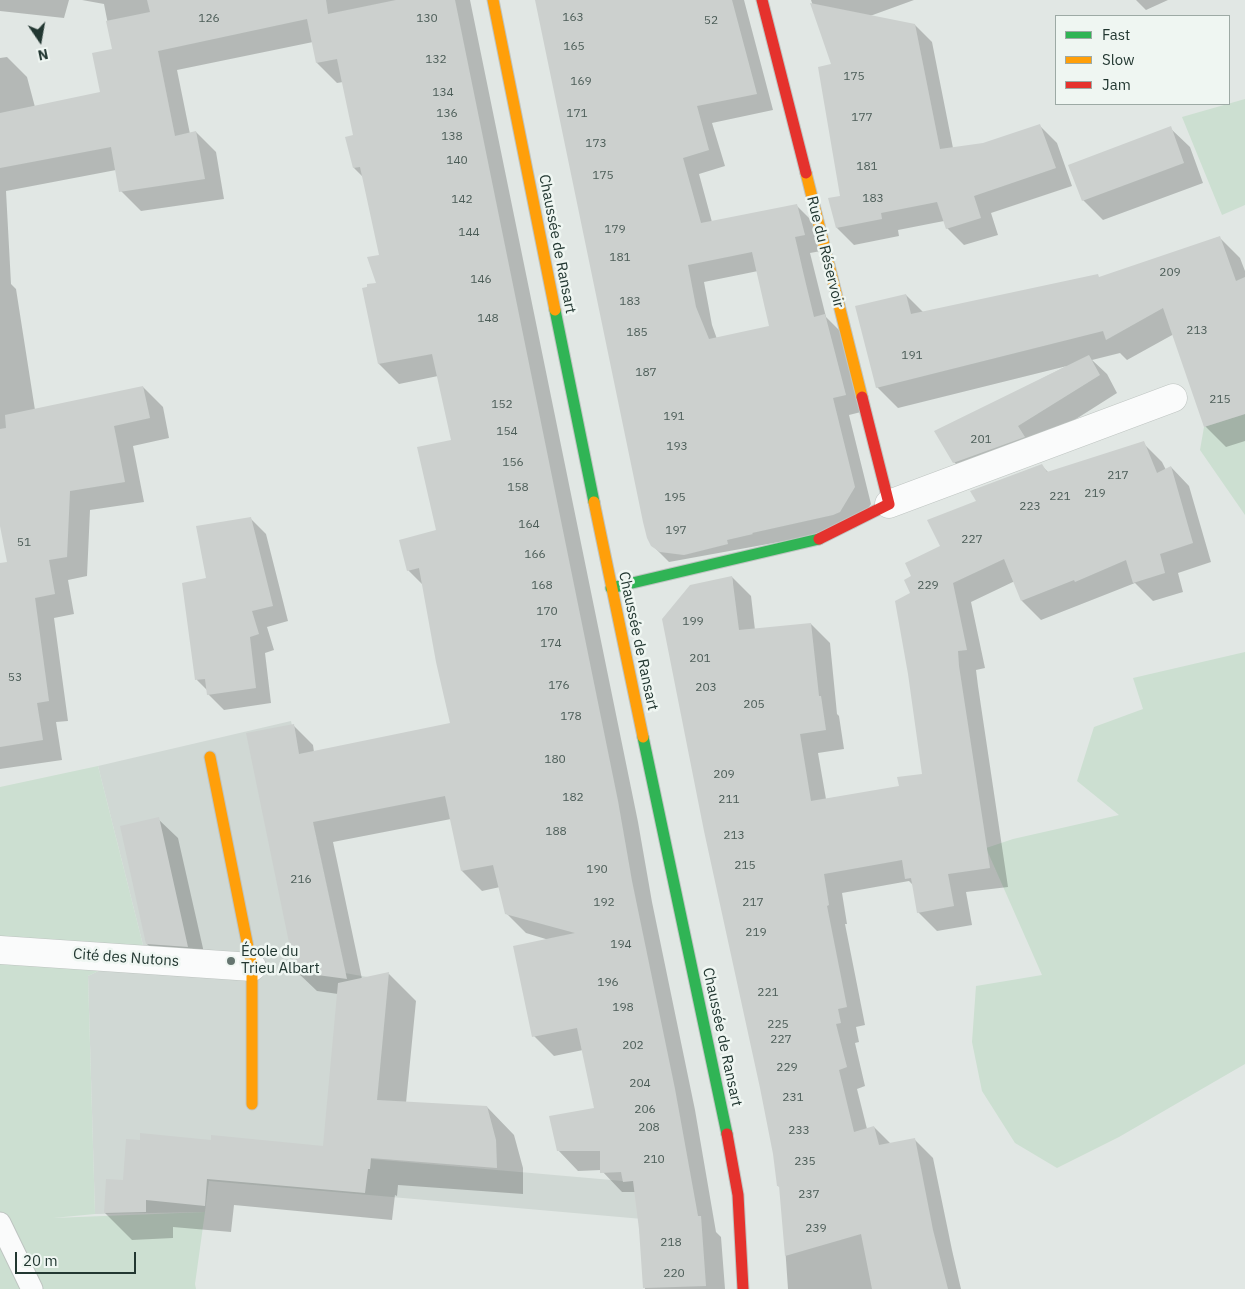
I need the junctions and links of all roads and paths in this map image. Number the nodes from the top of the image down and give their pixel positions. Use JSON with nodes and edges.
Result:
{"nodes":[{"id":1,"x":493,"y":0,"type":"edge"},
{"id":2,"x":762,"y":0,"type":"edge"},
{"id":3,"x":1173,"y":398,"type":"dead end"},
{"id":4,"x":889,"y":504,"type":"junction"},
{"id":5,"x":611,"y":588,"type":"junction"},
{"id":6,"x":210,"y":757,"type":"dead end"},
{"id":7,"x":0,"y":950,"type":"edge"},
{"id":8,"x":252,"y":967,"type":"junction"},
{"id":9,"x":252,"y":1104,"type":"dead end"},
{"id":10,"x":0,"y":1223,"type":"edge"},
{"id":11,"x":32,"y":1289,"type":"edge"},
{"id":12,"x":743,"y":1289,"type":"edge"}],
"edges":[{"from":1,"to":5,"type":"main road","name":"Chaussée de Ransart"},
{"from":2,"to":4,"type":"main road","name":"Rue du Réservoir"},
{"from":3,"to":4,"type":"street"},
{"from":4,"to":5,"type":"main road"},
{"from":5,"to":12,"type":"main road","name":"Chaussée de Ransart"},
{"from":6,"to":8,"type":"main road"},
{"from":7,"to":8,"type":"street","name":"Cité des Nutons"},
{"from":8,"to":9,"type":"main road"},
{"from":10,"to":11,"type":"lane"}]}
